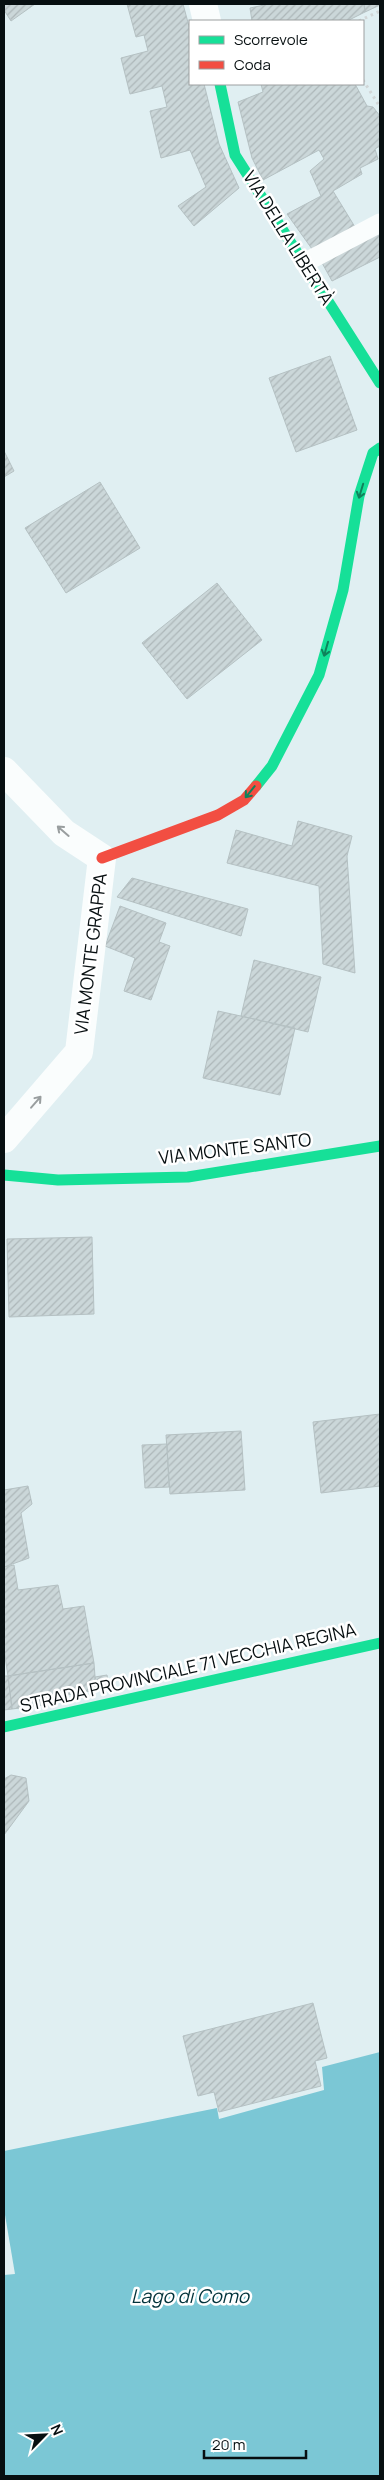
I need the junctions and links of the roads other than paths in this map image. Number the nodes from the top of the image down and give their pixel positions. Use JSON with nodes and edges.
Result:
{"nodes":[{"id":1,"x":202,"y":4,"type":"edge"},
{"id":2,"x":207,"y":20,"type":"edge"},
{"id":3,"x":220,"y":85,"type":"edge"},
{"id":4,"x":380,"y":223,"type":"edge"},
{"id":5,"x":304,"y":263,"type":"junction"},
{"id":6,"x":380,"y":383,"type":"edge"},
{"id":7,"x":380,"y":448,"type":"edge"},
{"id":8,"x":4,"y":771,"type":"edge"},
{"id":9,"x":102,"y":858,"type":"junction"},
{"id":10,"x":4,"y":1139,"type":"edge"},
{"id":11,"x":380,"y":1146,"type":"edge"},
{"id":12,"x":4,"y":1175,"type":"edge"},
{"id":13,"x":380,"y":1643,"type":"edge"},
{"id":14,"x":4,"y":1727,"type":"edge"}],
"edges":[{"from":1,"to":2,"type":"street"},
{"from":3,"to":5,"type":"street","name":"VIA DELLA LIBERTÀ"},
{"from":4,"to":5,"type":"lane"},
{"from":5,"to":6,"type":"street","name":"VIA DELLA LIBERTÀ"},
{"from":7,"to":9,"type":"street","name":"VIA MONTE GRAPPA","one_way":true},
{"from":9,"to":8,"type":"street","one_way":true},
{"from":10,"to":9,"type":"street","name":"VIA MONTE GRAPPA","one_way":true},
{"from":11,"to":12,"type":"street","name":"VIA MONTE SANTO"},
{"from":13,"to":14,"type":"street","name":"STRADA PROVINCIALE 71 VECCHIA REGINA"}]}
